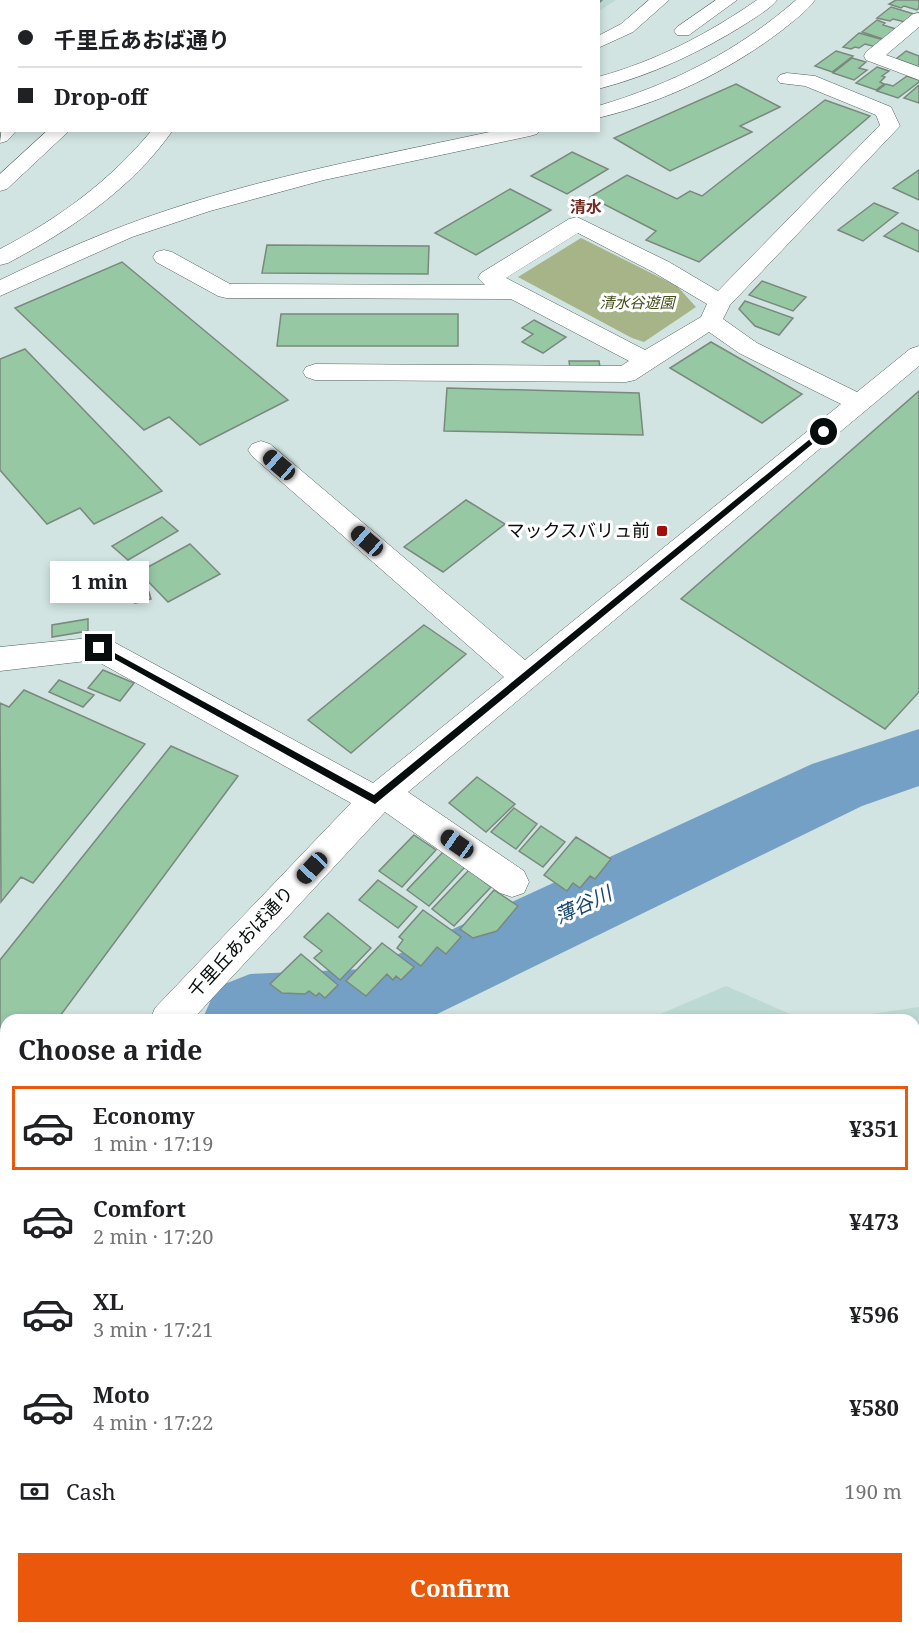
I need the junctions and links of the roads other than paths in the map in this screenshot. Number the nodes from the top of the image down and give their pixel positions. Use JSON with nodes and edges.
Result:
{"nodes":[{"id":1,"x":643,"y":0,"type":"edge"},
{"id":2,"x":660,"y":0,"type":"edge"},
{"id":3,"x":728,"y":0,"type":"edge"},
{"id":4,"x":768,"y":0,"type":"edge"},
{"id":5,"x":806,"y":0,"type":"edge"},
{"id":6,"x":919,"y":18,"type":"edge"},
{"id":7,"x":600,"y":23,"type":"edge"},
{"id":8,"x":600,"y":42,"type":"edge"},
{"id":9,"x":600,"y":64,"type":"edge"},
{"id":10,"x":919,"y":74,"type":"edge"},
{"id":11,"x":787,"y":79,"type":"dead end"},
{"id":12,"x":600,"y":82,"type":"edge"},
{"id":13,"x":600,"y":111,"type":"edge"},
{"id":14,"x":58,"y":132,"type":"edge"},
{"id":15,"x":161,"y":132,"type":"edge"},
{"id":16,"x":521,"y":132,"type":"edge"},
{"id":17,"x":0,"y":185,"type":"edge"},
{"id":18,"x":164,"y":257,"type":"dead end"},
{"id":19,"x":0,"y":258,"type":"edge"},
{"id":20,"x":0,"y":289,"type":"edge"},
{"id":21,"x":517,"y":292,"type":"junction"},
{"id":22,"x":715,"y":311,"type":"junction"},
{"id":23,"x":919,"y":354,"type":"edge"},
{"id":24,"x":646,"y":360,"type":"junction"},
{"id":25,"x":315,"y":372,"type":"dead end"},
{"id":26,"x":859,"y":403,"type":"junction"},
{"id":27,"x":261,"y":450,"type":"dead end"},
{"id":28,"x":0,"y":660,"type":"edge"},
{"id":29,"x":525,"y":677,"type":"junction"},
{"id":30,"x":379,"y":796,"type":"junction"},
{"id":31,"x":512,"y":882,"type":"dead end"},
{"id":32,"x":174,"y":1014,"type":"edge"}],
"edges":[{"from":1,"to":7,"type":"main road"},
{"from":2,"to":8,"type":"main road"},
{"from":3,"to":9,"type":"main road"},
{"from":4,"to":12,"type":"main road"},
{"from":5,"to":13,"type":"main road"},
{"from":6,"to":10,"type":"main road"},
{"from":11,"to":22,"type":"main road"},
{"from":14,"to":17,"type":"main road"},
{"from":15,"to":19,"type":"main road"},
{"from":16,"to":20,"type":"main road"},
{"from":18,"to":21,"type":"main road"},
{"from":21,"to":22,"type":"main road"},
{"from":21,"to":24,"type":"main road"},
{"from":22,"to":24,"type":"main road"},
{"from":22,"to":26,"type":"main road"},
{"from":23,"to":26,"type":"main road","name":"千里丘あおば通り"},
{"from":24,"to":25,"type":"main road"},
{"from":26,"to":29,"type":"main road","name":"千里丘あおば通り"},
{"from":27,"to":29,"type":"main road"},
{"from":28,"to":30,"type":"main road"},
{"from":29,"to":30,"type":"main road","name":"千里丘あおば通り"},
{"from":30,"to":31,"type":"main road"},
{"from":30,"to":32,"type":"main road","name":"千里丘あおば通り"}]}
